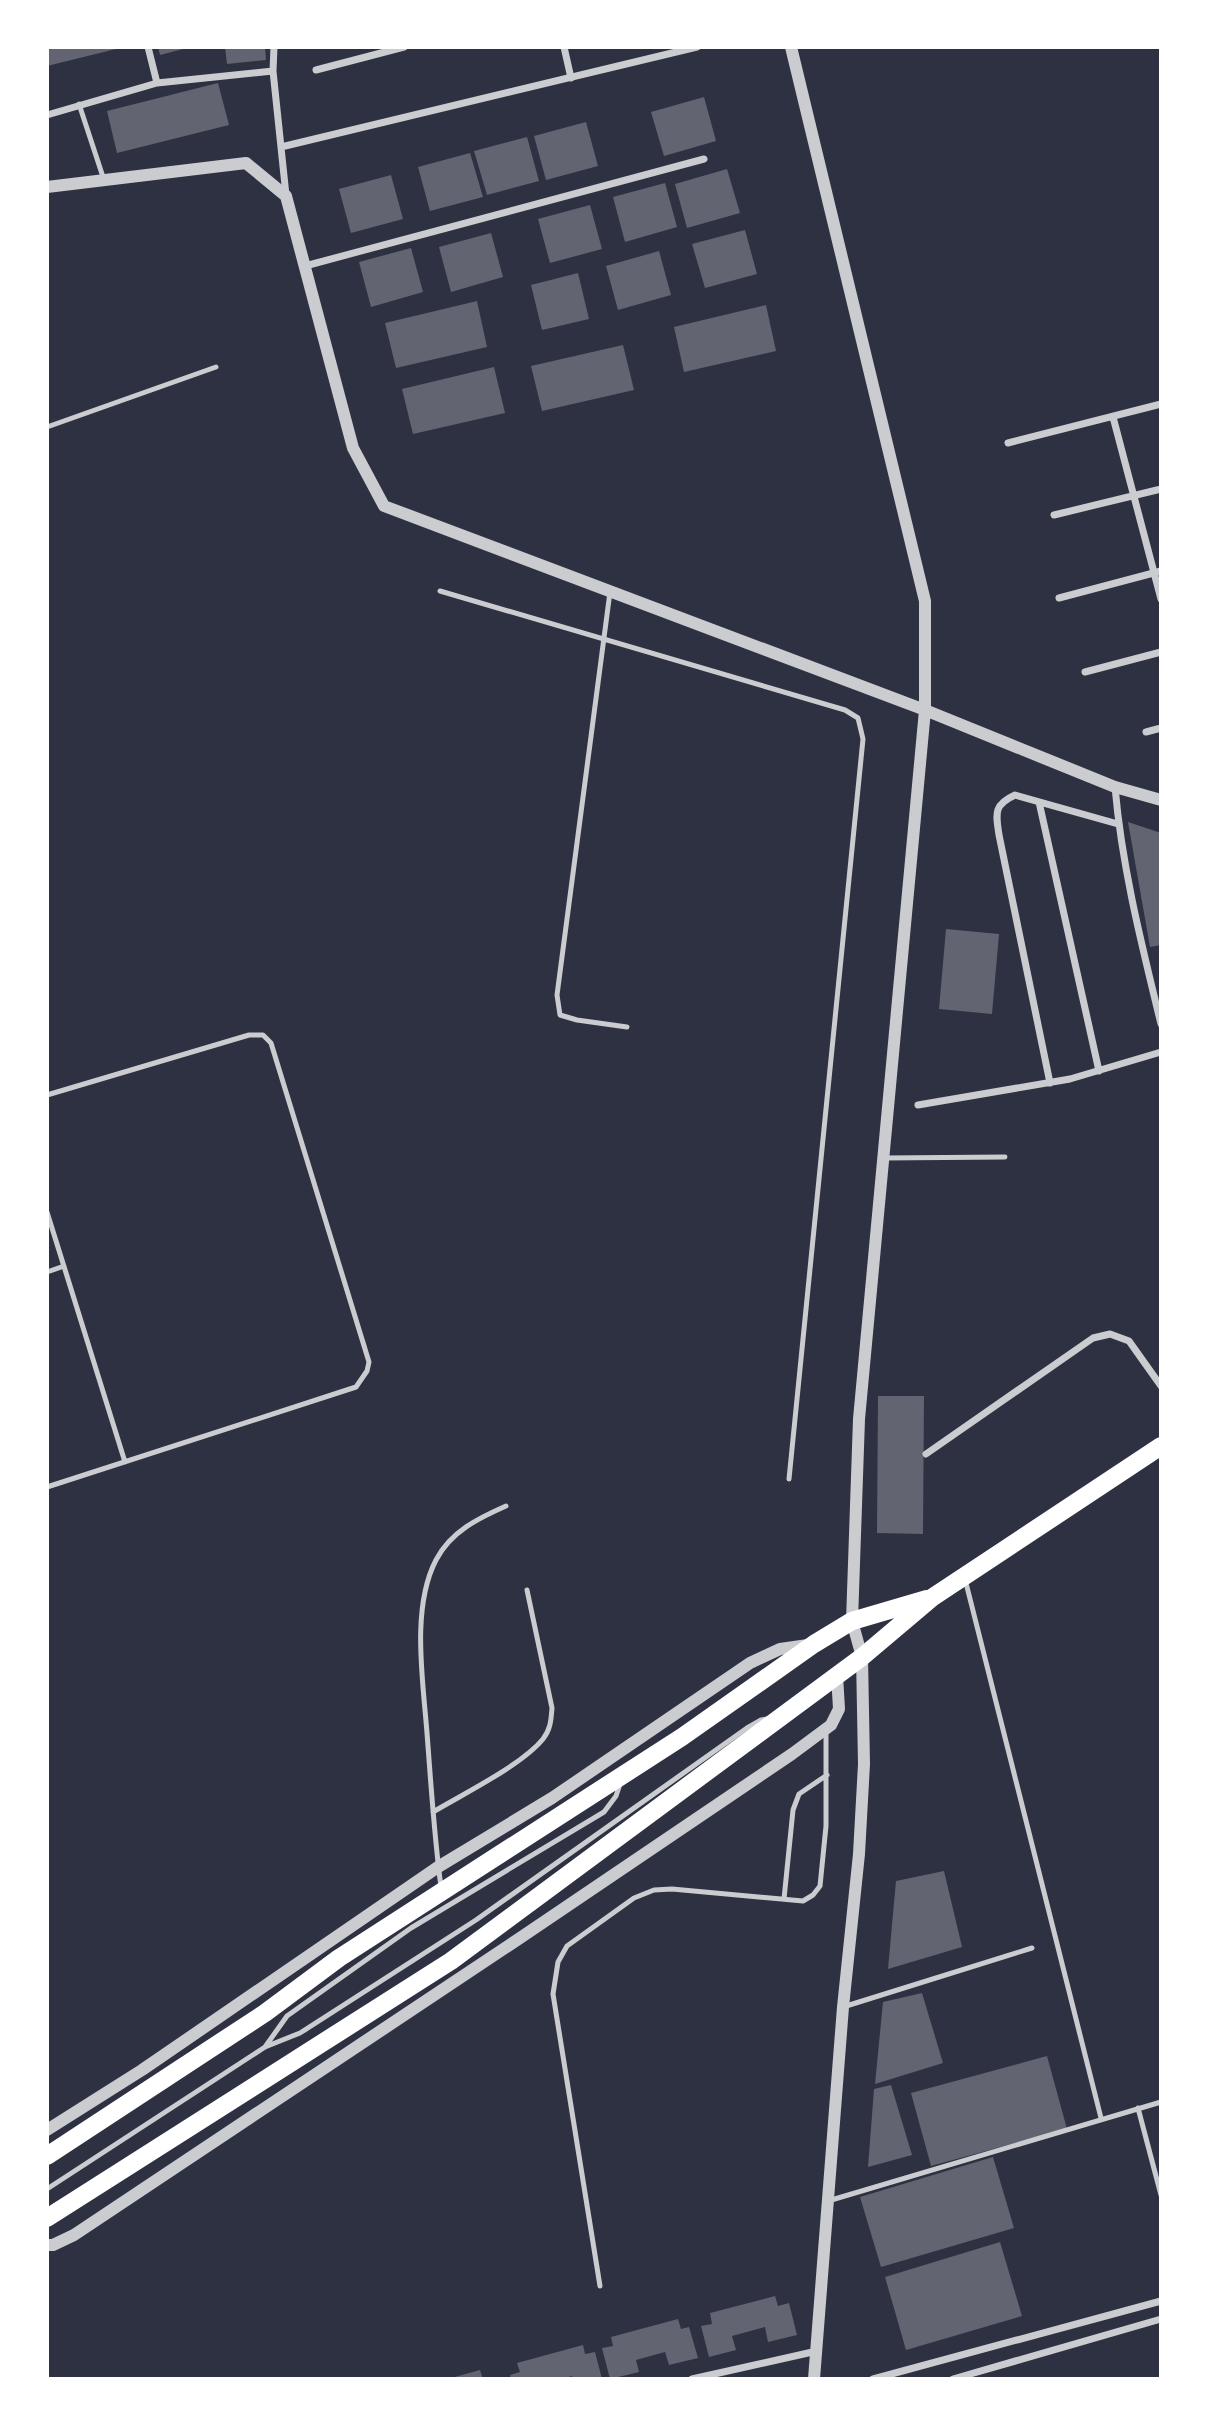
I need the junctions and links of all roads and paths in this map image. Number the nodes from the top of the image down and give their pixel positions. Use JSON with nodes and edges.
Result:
{"nodes":[{"id":1,"x":148,"y":47,"type":"edge"},
{"id":2,"x":274,"y":47,"type":"edge"},
{"id":3,"x":404,"y":47,"type":"edge"},
{"id":4,"x":564,"y":47,"type":"edge"},
{"id":5,"x":697,"y":47,"type":"edge"},
{"id":6,"x":791,"y":47,"type":"edge"},
{"id":7,"x":316,"y":70,"type":"dead end"},
{"id":8,"x":273,"y":71,"type":"junction"},
{"id":9,"x":571,"y":78,"type":"junction"},
{"id":10,"x":157,"y":83,"type":"junction"},
{"id":11,"x":79,"y":104,"type":"junction"},
{"id":12,"x":47,"y":115,"type":"edge"},
{"id":13,"x":281,"y":146,"type":"junction"},
{"id":14,"x":704,"y":159,"type":"dead end"},
{"id":15,"x":104,"y":180,"type":"junction"},
{"id":16,"x":47,"y":187,"type":"edge"},
{"id":17,"x":286,"y":196,"type":"junction"},
{"id":18,"x":305,"y":266,"type":"junction"},
{"id":19,"x":215,"y":367,"type":"dead end"},
{"id":20,"x":1161,"y":404,"type":"edge"},
{"id":21,"x":1113,"y":417,"type":"junction"},
{"id":22,"x":47,"y":427,"type":"edge"},
{"id":23,"x":1008,"y":443,"type":"dead end"},
{"id":24,"x":1161,"y":489,"type":"edge"},
{"id":25,"x":1134,"y":495,"type":"junction"},
{"id":26,"x":1054,"y":515,"type":"dead end"},
{"id":27,"x":1158,"y":572,"type":"edge"},
{"id":28,"x":440,"y":591,"type":"dead end"},
{"id":29,"x":610,"y":592,"type":"junction"},
{"id":30,"x":1059,"y":598,"type":"dead end"},
{"id":31,"x":1161,"y":599,"type":"edge"},
{"id":32,"x":604,"y":638,"type":"junction"},
{"id":33,"x":1161,"y":652,"type":"edge"},
{"id":34,"x":1085,"y":672,"type":"dead end"},
{"id":35,"x":925,"y":710,"type":"junction"},
{"id":36,"x":1161,"y":728,"type":"edge"},
{"id":37,"x":1146,"y":732,"type":"dead end"},
{"id":38,"x":1115,"y":787,"type":"junction"},
{"id":39,"x":1161,"y":800,"type":"edge"},
{"id":40,"x":1039,"y":802,"type":"junction"},
{"id":41,"x":1118,"y":824,"type":"junction"},
{"id":42,"x":1161,"y":1024,"type":"edge"},
{"id":43,"x":627,"y":1027,"type":"dead end"},
{"id":44,"x":1161,"y":1052,"type":"edge"},
{"id":45,"x":1099,"y":1071,"type":"junction"},
{"id":46,"x":1050,"y":1083,"type":"junction"},
{"id":47,"x":47,"y":1095,"type":"edge"},
{"id":48,"x":918,"y":1105,"type":"dead end"},
{"id":49,"x":1004,"y":1157,"type":"dead end"},
{"id":50,"x":884,"y":1158,"type":"junction"},
{"id":51,"x":47,"y":1212,"type":"edge"},
{"id":52,"x":64,"y":1266,"type":"junction"},
{"id":53,"x":47,"y":1272,"type":"edge"},
{"id":54,"x":1161,"y":1386,"type":"edge"},
{"id":55,"x":1161,"y":1446,"type":"edge"},
{"id":56,"x":926,"y":1454,"type":"dead end"},
{"id":57,"x":125,"y":1462,"type":"junction"},
{"id":58,"x":789,"y":1479,"type":"dead end"},
{"id":59,"x":47,"y":1487,"type":"edge"},
{"id":60,"x":506,"y":1506,"type":"dead end"},
{"id":61,"x":964,"y":1576,"type":"junction"},
{"id":62,"x":527,"y":1590,"type":"dead end"},
{"id":63,"x":933,"y":1597,"type":"junction"},
{"id":64,"x":852,"y":1621,"type":"junction"},
{"id":65,"x":814,"y":1644,"type":"junction"},
{"id":66,"x":862,"y":1657,"type":"junction"},
{"id":67,"x":837,"y":1675,"type":"junction"},
{"id":68,"x":780,"y":1717,"type":"junction"},
{"id":69,"x":826,"y":1729,"type":"junction"},
{"id":70,"x":624,"y":1774,"type":"junction"},
{"id":71,"x":827,"y":1775,"type":"junction"},
{"id":72,"x":433,"y":1812,"type":"junction"},
{"id":73,"x":438,"y":1867,"type":"junction"},
{"id":74,"x":441,"y":1891,"type":"junction"},
{"id":75,"x":785,"y":1899,"type":"junction"},
{"id":76,"x":1032,"y":1948,"type":"dead end"},
{"id":77,"x":843,"y":2007,"type":"junction"},
{"id":78,"x":265,"y":2047,"type":"junction"},
{"id":79,"x":1161,"y":2102,"type":"edge"},
{"id":80,"x":1138,"y":2108,"type":"junction"},
{"id":81,"x":1101,"y":2118,"type":"junction"},
{"id":82,"x":47,"y":2130,"type":"edge"},
{"id":83,"x":47,"y":2156,"type":"edge"},
{"id":84,"x":47,"y":2189,"type":"edge"},
{"id":85,"x":1161,"y":2195,"type":"edge"},
{"id":86,"x":828,"y":2201,"type":"junction"},
{"id":87,"x":47,"y":2218,"type":"edge"},
{"id":88,"x":47,"y":2245,"type":"edge"},
{"id":89,"x":600,"y":2286,"type":"dead end"},
{"id":90,"x":1161,"y":2301,"type":"edge"},
{"id":91,"x":1161,"y":2319,"type":"edge"},
{"id":92,"x":817,"y":2351,"type":"junction"},
{"id":93,"x":692,"y":2379,"type":"edge"},
{"id":94,"x":814,"y":2379,"type":"edge"},
{"id":95,"x":873,"y":2379,"type":"edge"},
{"id":96,"x":953,"y":2379,"type":"edge"}],
"edges":[{"from":1,"to":10,"type":"street"},
{"from":2,"to":8,"type":"street"},
{"from":3,"to":7,"type":"street"},
{"from":4,"to":9,"type":"street"},
{"from":5,"to":9,"type":"street"},
{"from":6,"to":35,"type":"street"},
{"from":8,"to":10,"type":"street"},
{"from":8,"to":13,"type":"street"},
{"from":9,"to":13,"type":"street"},
{"from":10,"to":11,"type":"street"},
{"from":11,"to":12,"type":"street"},
{"from":11,"to":15,"type":"lane"},
{"from":13,"to":17,"type":"street"},
{"from":14,"to":18,"type":"street"},
{"from":15,"to":16,"type":"street"},
{"from":15,"to":17,"type":"street"},
{"from":17,"to":18,"type":"street"},
{"from":18,"to":29,"type":"street"},
{"from":19,"to":22,"type":"lane"},
{"from":20,"to":21,"type":"street"},
{"from":21,"to":23,"type":"street"},
{"from":21,"to":25,"type":"street"},
{"from":24,"to":25,"type":"street"},
{"from":25,"to":26,"type":"street"},
{"from":25,"to":27,"type":"street"},
{"from":27,"to":30,"type":"street"},
{"from":27,"to":31,"type":"street"},
{"from":28,"to":32,"type":"lane"},
{"from":29,"to":32,"type":"lane"},
{"from":29,"to":35,"type":"street"},
{"from":32,"to":43,"type":"lane"},
{"from":32,"to":58,"type":"lane"},
{"from":33,"to":34,"type":"street"},
{"from":35,"to":38,"type":"street"},
{"from":35,"to":50,"type":"street"},
{"from":36,"to":37,"type":"street"},
{"from":38,"to":39,"type":"street"},
{"from":38,"to":41,"type":"street"},
{"from":40,"to":41,"type":"street"},
{"from":40,"to":45,"type":"street"},
{"from":40,"to":46,"type":"street"},
{"from":41,"to":42,"type":"street"},
{"from":44,"to":45,"type":"street"},
{"from":45,"to":46,"type":"street"},
{"from":46,"to":48,"type":"street"},
{"from":47,"to":57,"type":"lane"},
{"from":49,"to":50,"type":"lane"},
{"from":50,"to":64,"type":"street"},
{"from":51,"to":52,"type":"lane"},
{"from":52,"to":53,"type":"lane"},
{"from":52,"to":57,"type":"lane"},
{"from":54,"to":56,"type":"street"},
{"from":55,"to":61,"type":"highway"},
{"from":57,"to":59,"type":"lane"},
{"from":60,"to":72,"type":"lane"},
{"from":61,"to":63,"type":"highway"},
{"from":61,"to":81,"type":"lane"},
{"from":62,"to":72,"type":"lane"},
{"from":63,"to":64,"type":"highway"},
{"from":63,"to":66,"type":"highway"},
{"from":64,"to":65,"type":"highway"},
{"from":64,"to":66,"type":"street"},
{"from":65,"to":70,"type":"highway"},
{"from":65,"to":73,"type":"street"},
{"from":66,"to":67,"type":"highway"},
{"from":66,"to":77,"type":"street"},
{"from":67,"to":68,"type":"highway"},
{"from":67,"to":69,"type":"street"},
{"from":68,"to":78,"type":"lane"},
{"from":68,"to":87,"type":"highway"},
{"from":69,"to":71,"type":"lane"},
{"from":69,"to":88,"type":"street"},
{"from":70,"to":74,"type":"highway"},
{"from":70,"to":78,"type":"lane"},
{"from":71,"to":75,"type":"lane"},
{"from":71,"to":75,"type":"lane"},
{"from":72,"to":73,"type":"lane"},
{"from":73,"to":74,"type":"lane"},
{"from":73,"to":82,"type":"street"},
{"from":74,"to":83,"type":"highway"},
{"from":75,"to":89,"type":"lane"},
{"from":76,"to":77,"type":"lane"},
{"from":77,"to":86,"type":"street"},
{"from":78,"to":84,"type":"lane"},
{"from":79,"to":80,"type":"lane"},
{"from":80,"to":81,"type":"lane"},
{"from":80,"to":85,"type":"lane"},
{"from":81,"to":86,"type":"lane"},
{"from":86,"to":92,"type":"street"},
{"from":90,"to":95,"type":"street"},
{"from":91,"to":96,"type":"street"},
{"from":92,"to":93,"type":"street"},
{"from":92,"to":94,"type":"street"}]}
